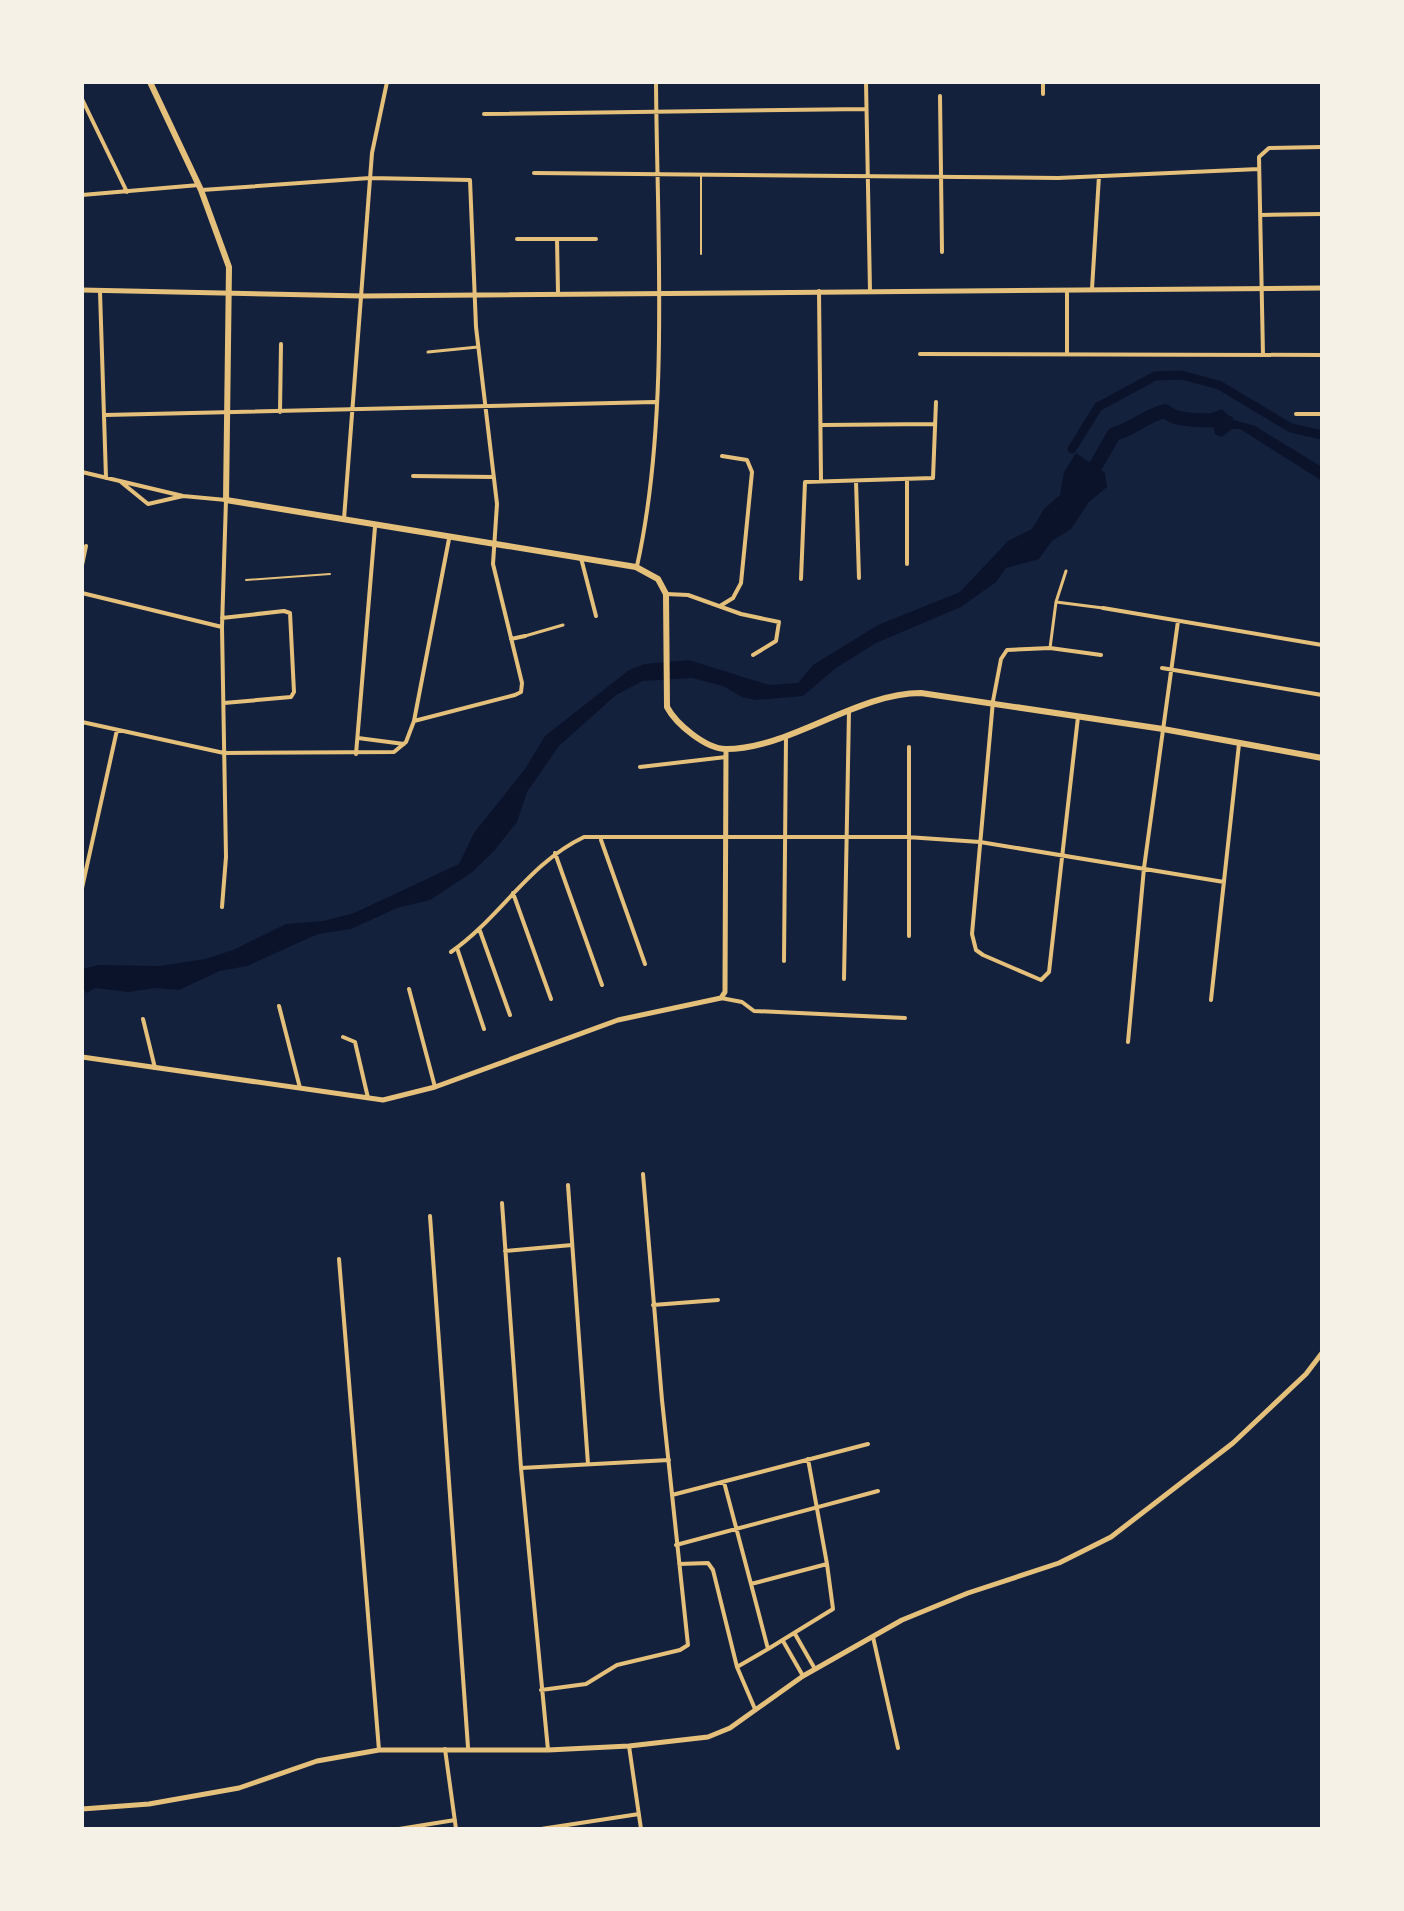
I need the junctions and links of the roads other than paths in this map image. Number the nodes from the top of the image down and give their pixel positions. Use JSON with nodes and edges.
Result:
{"nodes":[{"id":1,"x":150,"y":82,"type":"edge"},
{"id":2,"x":387,"y":82,"type":"edge"},
{"id":3,"x":656,"y":82,"type":"edge"},
{"id":4,"x":866,"y":82,"type":"edge"},
{"id":5,"x":1043,"y":82,"type":"edge"},
{"id":6,"x":1043,"y":94,"type":"dead end"},
{"id":7,"x":940,"y":96,"type":"dead end"},
{"id":8,"x":82,"y":99,"type":"edge"},
{"id":9,"x":866,"y":109,"type":"junction"},
{"id":10,"x":657,"y":112,"type":"junction"},
{"id":11,"x":484,"y":114,"type":"dead end"},
{"id":12,"x":1322,"y":147,"type":"edge"},
{"id":13,"x":1259,"y":169,"type":"junction"},
{"id":14,"x":534,"y":173,"type":"dead end"},
{"id":15,"x":658,"y":173,"type":"junction"},
{"id":16,"x":701,"y":173,"type":"junction"},
{"id":17,"x":868,"y":174,"type":"junction"},
{"id":18,"x":941,"y":176,"type":"junction"},
{"id":19,"x":1099,"y":176,"type":"junction"},
{"id":20,"x":370,"y":178,"type":"junction"},
{"id":21,"x":200,"y":187,"type":"junction"},
{"id":22,"x":127,"y":192,"type":"junction"},
{"id":23,"x":82,"y":195,"type":"edge"},
{"id":24,"x":1322,"y":214,"type":"edge"},
{"id":25,"x":1260,"y":215,"type":"junction"},
{"id":26,"x":517,"y":239,"type":"dead end"},
{"id":27,"x":557,"y":239,"type":"junction"},
{"id":28,"x":596,"y":239,"type":"dead end"},
{"id":29,"x":942,"y":252,"type":"dead end"},
{"id":30,"x":701,"y":254,"type":"dead end"},
{"id":31,"x":1263,"y":288,"type":"junction"},
{"id":32,"x":1322,"y":288,"type":"edge"},
{"id":33,"x":82,"y":290,"type":"edge"},
{"id":34,"x":1067,"y":290,"type":"junction"},
{"id":35,"x":1092,"y":290,"type":"junction"},
{"id":36,"x":231,"y":291,"type":"junction"},
{"id":37,"x":657,"y":291,"type":"junction"},
{"id":38,"x":819,"y":291,"type":"junction"},
{"id":39,"x":870,"y":291,"type":"junction"},
{"id":40,"x":100,"y":292,"type":"junction"},
{"id":41,"x":558,"y":292,"type":"junction"},
{"id":42,"x":473,"y":294,"type":"junction"},
{"id":43,"x":363,"y":296,"type":"junction"},
{"id":44,"x":281,"y":344,"type":"dead end"},
{"id":45,"x":478,"y":347,"type":"junction"},
{"id":46,"x":428,"y":352,"type":"dead end"},
{"id":47,"x":920,"y":354,"type":"dead end"},
{"id":48,"x":1067,"y":354,"type":"junction"},
{"id":49,"x":1263,"y":355,"type":"junction"},
{"id":50,"x":1322,"y":355,"type":"edge"},
{"id":51,"x":655,"y":402,"type":"junction"},
{"id":52,"x":936,"y":402,"type":"dead end"},
{"id":53,"x":485,"y":404,"type":"junction"},
{"id":54,"x":355,"y":409,"type":"junction"},
{"id":55,"x":280,"y":412,"type":"junction"},
{"id":56,"x":225,"y":414,"type":"junction"},
{"id":57,"x":1296,"y":414,"type":"dead end"},
{"id":58,"x":1322,"y":414,"type":"edge"},
{"id":59,"x":105,"y":415,"type":"junction"},
{"id":60,"x":935,"y":424,"type":"junction"},
{"id":61,"x":822,"y":425,"type":"junction"},
{"id":62,"x":722,"y":456,"type":"dead end"},
{"id":63,"x":82,"y":472,"type":"edge"},
{"id":64,"x":413,"y":476,"type":"dead end"},
{"id":65,"x":494,"y":477,"type":"junction"},
{"id":66,"x":106,"y":478,"type":"junction"},
{"id":67,"x":821,"y":480,"type":"junction"},
{"id":68,"x":119,"y":481,"type":"junction"},
{"id":69,"x":856,"y":481,"type":"junction"},
{"id":70,"x":907,"y":481,"type":"junction"},
{"id":71,"x":183,"y":496,"type":"junction"},
{"id":72,"x":226,"y":500,"type":"junction"},
{"id":73,"x":344,"y":521,"type":"junction"},
{"id":74,"x":375,"y":527,"type":"junction"},
{"id":75,"x":449,"y":539,"type":"junction"},
{"id":76,"x":86,"y":546,"type":"dead end"},
{"id":77,"x":495,"y":547,"type":"junction"},
{"id":78,"x":581,"y":558,"type":"junction"},
{"id":79,"x":907,"y":564,"type":"dead end"},
{"id":80,"x":82,"y":565,"type":"edge"},
{"id":81,"x":636,"y":567,"type":"junction"},
{"id":82,"x":1066,"y":571,"type":"dead end"},
{"id":83,"x":330,"y":574,"type":"dead end"},
{"id":84,"x":859,"y":578,"type":"dead end"},
{"id":85,"x":801,"y":579,"type":"dead end"},
{"id":86,"x":246,"y":580,"type":"dead end"},
{"id":87,"x":82,"y":593,"type":"edge"},
{"id":88,"x":666,"y":594,"type":"junction"},
{"id":89,"x":1056,"y":602,"type":"junction"},
{"id":90,"x":720,"y":606,"type":"junction"},
{"id":91,"x":1103,"y":608,"type":"joint"},
{"id":92,"x":596,"y":616,"type":"dead end"},
{"id":93,"x":222,"y":618,"type":"junction"},
{"id":94,"x":1178,"y":621,"type":"junction"},
{"id":95,"x":563,"y":625,"type":"dead end"},
{"id":96,"x":222,"y":627,"type":"junction"},
{"id":97,"x":525,"y":636,"type":"joint"},
{"id":98,"x":511,"y":639,"type":"junction"},
{"id":99,"x":1322,"y":645,"type":"edge"},
{"id":100,"x":1050,"y":648,"type":"junction"},
{"id":101,"x":753,"y":655,"type":"dead end"},
{"id":102,"x":1101,"y":655,"type":"dead end"},
{"id":103,"x":1162,"y":668,"type":"dead end"},
{"id":104,"x":1170,"y":670,"type":"junction"},
{"id":105,"x":1322,"y":695,"type":"edge"},
{"id":106,"x":993,"y":701,"type":"junction"},
{"id":107,"x":224,"y":703,"type":"junction"},
{"id":108,"x":849,"y":711,"type":"junction"},
{"id":109,"x":1078,"y":715,"type":"junction"},
{"id":110,"x":414,"y":721,"type":"junction"},
{"id":111,"x":82,"y":722,"type":"edge"},
{"id":112,"x":1163,"y":729,"type":"junction"},
{"id":113,"x":117,"y":730,"type":"junction"},
{"id":114,"x":786,"y":734,"type":"junction"},
{"id":115,"x":357,"y":738,"type":"junction"},
{"id":116,"x":1240,"y":742,"type":"junction"},
{"id":117,"x":405,"y":743,"type":"junction"},
{"id":118,"x":909,"y":747,"type":"dead end"},
{"id":119,"x":224,"y":753,"type":"junction"},
{"id":120,"x":726,"y":753,"type":"junction"},
{"id":121,"x":356,"y":754,"type":"junction"},
{"id":122,"x":1322,"y":758,"type":"edge"},
{"id":123,"x":640,"y":767,"type":"dead end"},
{"id":124,"x":783,"y":836,"type":"junction"},
{"id":125,"x":726,"y":837,"type":"junction"},
{"id":126,"x":844,"y":837,"type":"junction"},
{"id":127,"x":907,"y":837,"type":"junction"},
{"id":128,"x":601,"y":840,"type":"junction"},
{"id":129,"x":980,"y":842,"type":"junction"},
{"id":130,"x":555,"y":853,"type":"junction"},
{"id":131,"x":1063,"y":855,"type":"junction"},
{"id":132,"x":1144,"y":868,"type":"junction"},
{"id":133,"x":1224,"y":882,"type":"junction"},
{"id":134,"x":82,"y":888,"type":"edge"},
{"id":135,"x":513,"y":893,"type":"junction"},
{"id":136,"x":222,"y":907,"type":"dead end"},
{"id":137,"x":480,"y":930,"type":"junction"},
{"id":138,"x":909,"y":936,"type":"dead end"},
{"id":139,"x":457,"y":948,"type":"junction"},
{"id":140,"x":451,"y":952,"type":"dead end"},
{"id":141,"x":784,"y":961,"type":"dead end"},
{"id":142,"x":645,"y":964,"type":"dead end"},
{"id":143,"x":844,"y":979,"type":"dead end"},
{"id":144,"x":602,"y":985,"type":"dead end"},
{"id":145,"x":409,"y":989,"type":"dead end"},
{"id":146,"x":721,"y":998,"type":"junction"},
{"id":147,"x":551,"y":999,"type":"dead end"},
{"id":148,"x":1211,"y":1000,"type":"dead end"},
{"id":149,"x":279,"y":1006,"type":"dead end"},
{"id":150,"x":510,"y":1015,"type":"dead end"},
{"id":151,"x":905,"y":1018,"type":"dead end"},
{"id":152,"x":143,"y":1019,"type":"dead end"},
{"id":153,"x":484,"y":1029,"type":"dead end"},
{"id":154,"x":343,"y":1037,"type":"dead end"},
{"id":155,"x":1128,"y":1042,"type":"dead end"},
{"id":156,"x":82,"y":1057,"type":"edge"},
{"id":157,"x":156,"y":1070,"type":"junction"},
{"id":158,"x":435,"y":1087,"type":"junction"},
{"id":159,"x":300,"y":1090,"type":"junction"},
{"id":160,"x":369,"y":1100,"type":"junction"},
{"id":161,"x":643,"y":1174,"type":"dead end"},
{"id":162,"x":568,"y":1185,"type":"dead end"},
{"id":163,"x":502,"y":1203,"type":"dead end"},
{"id":164,"x":430,"y":1216,"type":"dead end"},
{"id":165,"x":572,"y":1245,"type":"junction"},
{"id":166,"x":505,"y":1251,"type":"junction"},
{"id":167,"x":339,"y":1259,"type":"dead end"},
{"id":168,"x":718,"y":1300,"type":"dead end"},
{"id":169,"x":653,"y":1305,"type":"junction"},
{"id":170,"x":1322,"y":1353,"type":"edge"},
{"id":171,"x":868,"y":1444,"type":"dead end"},
{"id":172,"x":808,"y":1459,"type":"junction"},
{"id":173,"x":669,"y":1460,"type":"junction"},
{"id":174,"x":588,"y":1464,"type":"junction"},
{"id":175,"x":521,"y":1468,"type":"junction"},
{"id":176,"x":724,"y":1481,"type":"junction"},
{"id":177,"x":878,"y":1491,"type":"dead end"},
{"id":178,"x":672,"y":1495,"type":"junction"},
{"id":179,"x":817,"y":1506,"type":"junction"},
{"id":180,"x":735,"y":1527,"type":"junction"},
{"id":181,"x":676,"y":1545,"type":"junction"},
{"id":182,"x":679,"y":1564,"type":"junction"},
{"id":183,"x":827,"y":1564,"type":"junction"},
{"id":184,"x":751,"y":1584,"type":"junction"},
{"id":185,"x":795,"y":1634,"type":"junction"},
{"id":186,"x":873,"y":1636,"type":"junction"},
{"id":187,"x":783,"y":1641,"type":"junction"},
{"id":188,"x":768,"y":1649,"type":"junction"},
{"id":189,"x":737,"y":1667,"type":"junction"},
{"id":190,"x":815,"y":1669,"type":"junction"},
{"id":191,"x":803,"y":1676,"type":"junction"},
{"id":192,"x":541,"y":1690,"type":"junction"},
{"id":193,"x":755,"y":1709,"type":"junction"},
{"id":194,"x":629,"y":1746,"type":"junction"},
{"id":195,"x":468,"y":1747,"type":"junction"},
{"id":196,"x":898,"y":1748,"type":"dead end"},
{"id":197,"x":445,"y":1749,"type":"junction"},
{"id":198,"x":379,"y":1750,"type":"junction"},
{"id":199,"x":548,"y":1750,"type":"junction"},
{"id":200,"x":82,"y":1809,"type":"edge"},
{"id":201,"x":639,"y":1814,"type":"junction"},
{"id":202,"x":455,"y":1820,"type":"junction"},
{"id":203,"x":399,"y":1829,"type":"edge"},
{"id":204,"x":456,"y":1829,"type":"edge"},
{"id":205,"x":541,"y":1829,"type":"edge"},
{"id":206,"x":641,"y":1829,"type":"edge"}],
"edges":[{"from":1,"to":21,"type":"main road"},
{"from":2,"to":20,"type":"street"},
{"from":3,"to":10,"type":"street"},
{"from":4,"to":9,"type":"street"},
{"from":5,"to":6,"type":"street"},
{"from":7,"to":18,"type":"street"},
{"from":8,"to":22,"type":"street"},
{"from":9,"to":10,"type":"street"},
{"from":9,"to":17,"type":"street"},
{"from":10,"to":11,"type":"street"},
{"from":10,"to":15,"type":"street"},
{"from":12,"to":13,"type":"street"},
{"from":13,"to":19,"type":"street"},
{"from":13,"to":25,"type":"street"},
{"from":14,"to":15,"type":"street"},
{"from":15,"to":16,"type":"street"},
{"from":15,"to":37,"type":"street"},
{"from":16,"to":17,"type":"street"},
{"from":16,"to":30,"type":"lane"},
{"from":17,"to":18,"type":"street"},
{"from":17,"to":39,"type":"street"},
{"from":18,"to":19,"type":"street"},
{"from":18,"to":29,"type":"street"},
{"from":19,"to":35,"type":"street"},
{"from":20,"to":21,"type":"street"},
{"from":20,"to":42,"type":"street"},
{"from":20,"to":43,"type":"street"},
{"from":21,"to":22,"type":"street"},
{"from":21,"to":36,"type":"main road"},
{"from":22,"to":23,"type":"street"},
{"from":24,"to":25,"type":"street"},
{"from":25,"to":31,"type":"street"},
{"from":26,"to":27,"type":"street"},
{"from":27,"to":28,"type":"street"},
{"from":27,"to":41,"type":"street"},
{"from":31,"to":32,"type":"street"},
{"from":31,"to":35,"type":"street"},
{"from":31,"to":49,"type":"street"},
{"from":33,"to":40,"type":"street"},
{"from":34,"to":35,"type":"street"},
{"from":34,"to":39,"type":"street"},
{"from":34,"to":48,"type":"street"},
{"from":36,"to":40,"type":"street"},
{"from":36,"to":43,"type":"street"},
{"from":36,"to":56,"type":"main road"},
{"from":37,"to":38,"type":"street"},
{"from":37,"to":41,"type":"street"},
{"from":37,"to":51,"type":"street"},
{"from":38,"to":39,"type":"street"},
{"from":38,"to":61,"type":"street"},
{"from":40,"to":59,"type":"street"},
{"from":41,"to":42,"type":"street"},
{"from":42,"to":43,"type":"street"},
{"from":42,"to":45,"type":"street"},
{"from":43,"to":54,"type":"street"},
{"from":44,"to":55,"type":"street"},
{"from":45,"to":46,"type":"street"},
{"from":45,"to":53,"type":"street"},
{"from":47,"to":48,"type":"street"},
{"from":48,"to":49,"type":"street"},
{"from":49,"to":50,"type":"street"},
{"from":51,"to":53,"type":"street"},
{"from":51,"to":81,"type":"street"},
{"from":52,"to":60,"type":"street"},
{"from":53,"to":54,"type":"street"},
{"from":53,"to":65,"type":"street"},
{"from":54,"to":55,"type":"street"},
{"from":54,"to":73,"type":"street"},
{"from":55,"to":56,"type":"street"},
{"from":56,"to":59,"type":"street"},
{"from":56,"to":72,"type":"main road"},
{"from":57,"to":58,"type":"street"},
{"from":59,"to":66,"type":"street"},
{"from":60,"to":61,"type":"street"},
{"from":60,"to":70,"type":"street"},
{"from":61,"to":67,"type":"street"},
{"from":62,"to":90,"type":"street"},
{"from":63,"to":66,"type":"street"},
{"from":64,"to":65,"type":"street"},
{"from":65,"to":77,"type":"street"},
{"from":66,"to":68,"type":"street"},
{"from":67,"to":69,"type":"street"},
{"from":67,"to":85,"type":"street"},
{"from":68,"to":71,"type":"street"},
{"from":68,"to":71,"type":"street"},
{"from":69,"to":70,"type":"street"},
{"from":69,"to":84,"type":"street"},
{"from":70,"to":79,"type":"street"},
{"from":71,"to":72,"type":"street"},
{"from":72,"to":73,"type":"main road"},
{"from":72,"to":93,"type":"street"},
{"from":73,"to":74,"type":"main road"},
{"from":74,"to":75,"type":"main road"},
{"from":74,"to":115,"type":"street"},
{"from":75,"to":77,"type":"main road"},
{"from":75,"to":110,"type":"street"},
{"from":76,"to":80,"type":"street"},
{"from":77,"to":78,"type":"main road"},
{"from":77,"to":98,"type":"street"},
{"from":78,"to":81,"type":"main road"},
{"from":78,"to":92,"type":"street"},
{"from":81,"to":88,"type":"main road"},
{"from":82,"to":89,"type":"street"},
{"from":83,"to":86,"type":"lane"},
{"from":87,"to":96,"type":"street"},
{"from":88,"to":90,"type":"street"},
{"from":88,"to":120,"type":"main road"},
{"from":89,"to":91,"type":"street"},
{"from":89,"to":100,"type":"street"},
{"from":90,"to":101,"type":"street"},
{"from":91,"to":94,"type":"street"},
{"from":93,"to":96,"type":"street"},
{"from":93,"to":107,"type":"street"},
{"from":94,"to":99,"type":"street"},
{"from":94,"to":104,"type":"street"},
{"from":95,"to":97,"type":"street"},
{"from":96,"to":107,"type":"street"},
{"from":97,"to":98,"type":"street"},
{"from":98,"to":110,"type":"street"},
{"from":100,"to":102,"type":"street"},
{"from":100,"to":106,"type":"street"},
{"from":103,"to":104,"type":"street"},
{"from":104,"to":105,"type":"street"},
{"from":104,"to":112,"type":"street"},
{"from":106,"to":108,"type":"main road"},
{"from":106,"to":109,"type":"main road"},
{"from":106,"to":129,"type":"street"},
{"from":107,"to":119,"type":"street"},
{"from":108,"to":114,"type":"main road"},
{"from":108,"to":126,"type":"street"},
{"from":109,"to":112,"type":"main road"},
{"from":109,"to":131,"type":"street"},
{"from":110,"to":117,"type":"street"},
{"from":111,"to":113,"type":"street"},
{"from":112,"to":116,"type":"main road"},
{"from":112,"to":132,"type":"street"},
{"from":113,"to":119,"type":"street"},
{"from":113,"to":134,"type":"street"},
{"from":114,"to":120,"type":"main road"},
{"from":114,"to":124,"type":"street"},
{"from":115,"to":117,"type":"street"},
{"from":115,"to":121,"type":"street"},
{"from":116,"to":122,"type":"main road"},
{"from":116,"to":133,"type":"street"},
{"from":117,"to":121,"type":"street"},
{"from":118,"to":127,"type":"street"},
{"from":119,"to":121,"type":"street"},
{"from":119,"to":136,"type":"street"},
{"from":120,"to":123,"type":"street"},
{"from":120,"to":125,"type":"street"},
{"from":124,"to":125,"type":"street"},
{"from":124,"to":126,"type":"street"},
{"from":124,"to":141,"type":"street"},
{"from":125,"to":128,"type":"street"},
{"from":125,"to":146,"type":"street"},
{"from":126,"to":127,"type":"street"},
{"from":126,"to":143,"type":"street"},
{"from":127,"to":129,"type":"street"},
{"from":127,"to":138,"type":"street"},
{"from":128,"to":130,"type":"street"},
{"from":128,"to":142,"type":"street"},
{"from":129,"to":131,"type":"street"},
{"from":129,"to":131,"type":"street"},
{"from":130,"to":135,"type":"street"},
{"from":130,"to":144,"type":"street"},
{"from":131,"to":132,"type":"street"},
{"from":132,"to":133,"type":"street"},
{"from":132,"to":155,"type":"street"},
{"from":133,"to":148,"type":"street"},
{"from":135,"to":137,"type":"street"},
{"from":135,"to":147,"type":"street"},
{"from":137,"to":139,"type":"street"},
{"from":137,"to":150,"type":"street"},
{"from":139,"to":140,"type":"street"},
{"from":139,"to":153,"type":"street"},
{"from":145,"to":158,"type":"street"},
{"from":146,"to":151,"type":"street"},
{"from":146,"to":158,"type":"street"},
{"from":149,"to":159,"type":"street"},
{"from":152,"to":157,"type":"street"},
{"from":154,"to":160,"type":"street"},
{"from":156,"to":157,"type":"street"},
{"from":157,"to":159,"type":"street"},
{"from":158,"to":160,"type":"street"},
{"from":159,"to":160,"type":"street"},
{"from":161,"to":169,"type":"street"},
{"from":162,"to":165,"type":"street"},
{"from":163,"to":166,"type":"street"},
{"from":164,"to":195,"type":"street"},
{"from":165,"to":166,"type":"street"},
{"from":165,"to":174,"type":"street"},
{"from":166,"to":175,"type":"street"},
{"from":167,"to":198,"type":"street"},
{"from":168,"to":169,"type":"street"},
{"from":169,"to":173,"type":"street"},
{"from":170,"to":186,"type":"street"},
{"from":171,"to":172,"type":"street"},
{"from":172,"to":176,"type":"street"},
{"from":172,"to":179,"type":"street"},
{"from":173,"to":174,"type":"street"},
{"from":173,"to":178,"type":"street"},
{"from":174,"to":175,"type":"street"},
{"from":175,"to":192,"type":"street"},
{"from":176,"to":178,"type":"street"},
{"from":176,"to":180,"type":"street"},
{"from":177,"to":179,"type":"street"},
{"from":178,"to":181,"type":"street"},
{"from":179,"to":180,"type":"street"},
{"from":179,"to":183,"type":"street"},
{"from":180,"to":181,"type":"street"},
{"from":180,"to":184,"type":"street"},
{"from":181,"to":182,"type":"street"},
{"from":182,"to":189,"type":"street"},
{"from":182,"to":192,"type":"street"},
{"from":183,"to":184,"type":"street"},
{"from":183,"to":185,"type":"street"},
{"from":184,"to":188,"type":"street"},
{"from":185,"to":187,"type":"street"},
{"from":185,"to":190,"type":"street"},
{"from":186,"to":190,"type":"street"},
{"from":186,"to":196,"type":"street"},
{"from":187,"to":188,"type":"street"},
{"from":187,"to":191,"type":"street"},
{"from":188,"to":189,"type":"street"},
{"from":189,"to":193,"type":"street"},
{"from":190,"to":191,"type":"street"},
{"from":191,"to":193,"type":"street"},
{"from":192,"to":199,"type":"street"},
{"from":193,"to":194,"type":"street"},
{"from":194,"to":199,"type":"street"},
{"from":194,"to":201,"type":"street"},
{"from":195,"to":197,"type":"street"},
{"from":195,"to":199,"type":"street"},
{"from":197,"to":198,"type":"street"},
{"from":197,"to":202,"type":"street"},
{"from":198,"to":200,"type":"street"},
{"from":201,"to":205,"type":"street"},
{"from":201,"to":206,"type":"street"},
{"from":202,"to":203,"type":"street"},
{"from":202,"to":204,"type":"street"}]}
